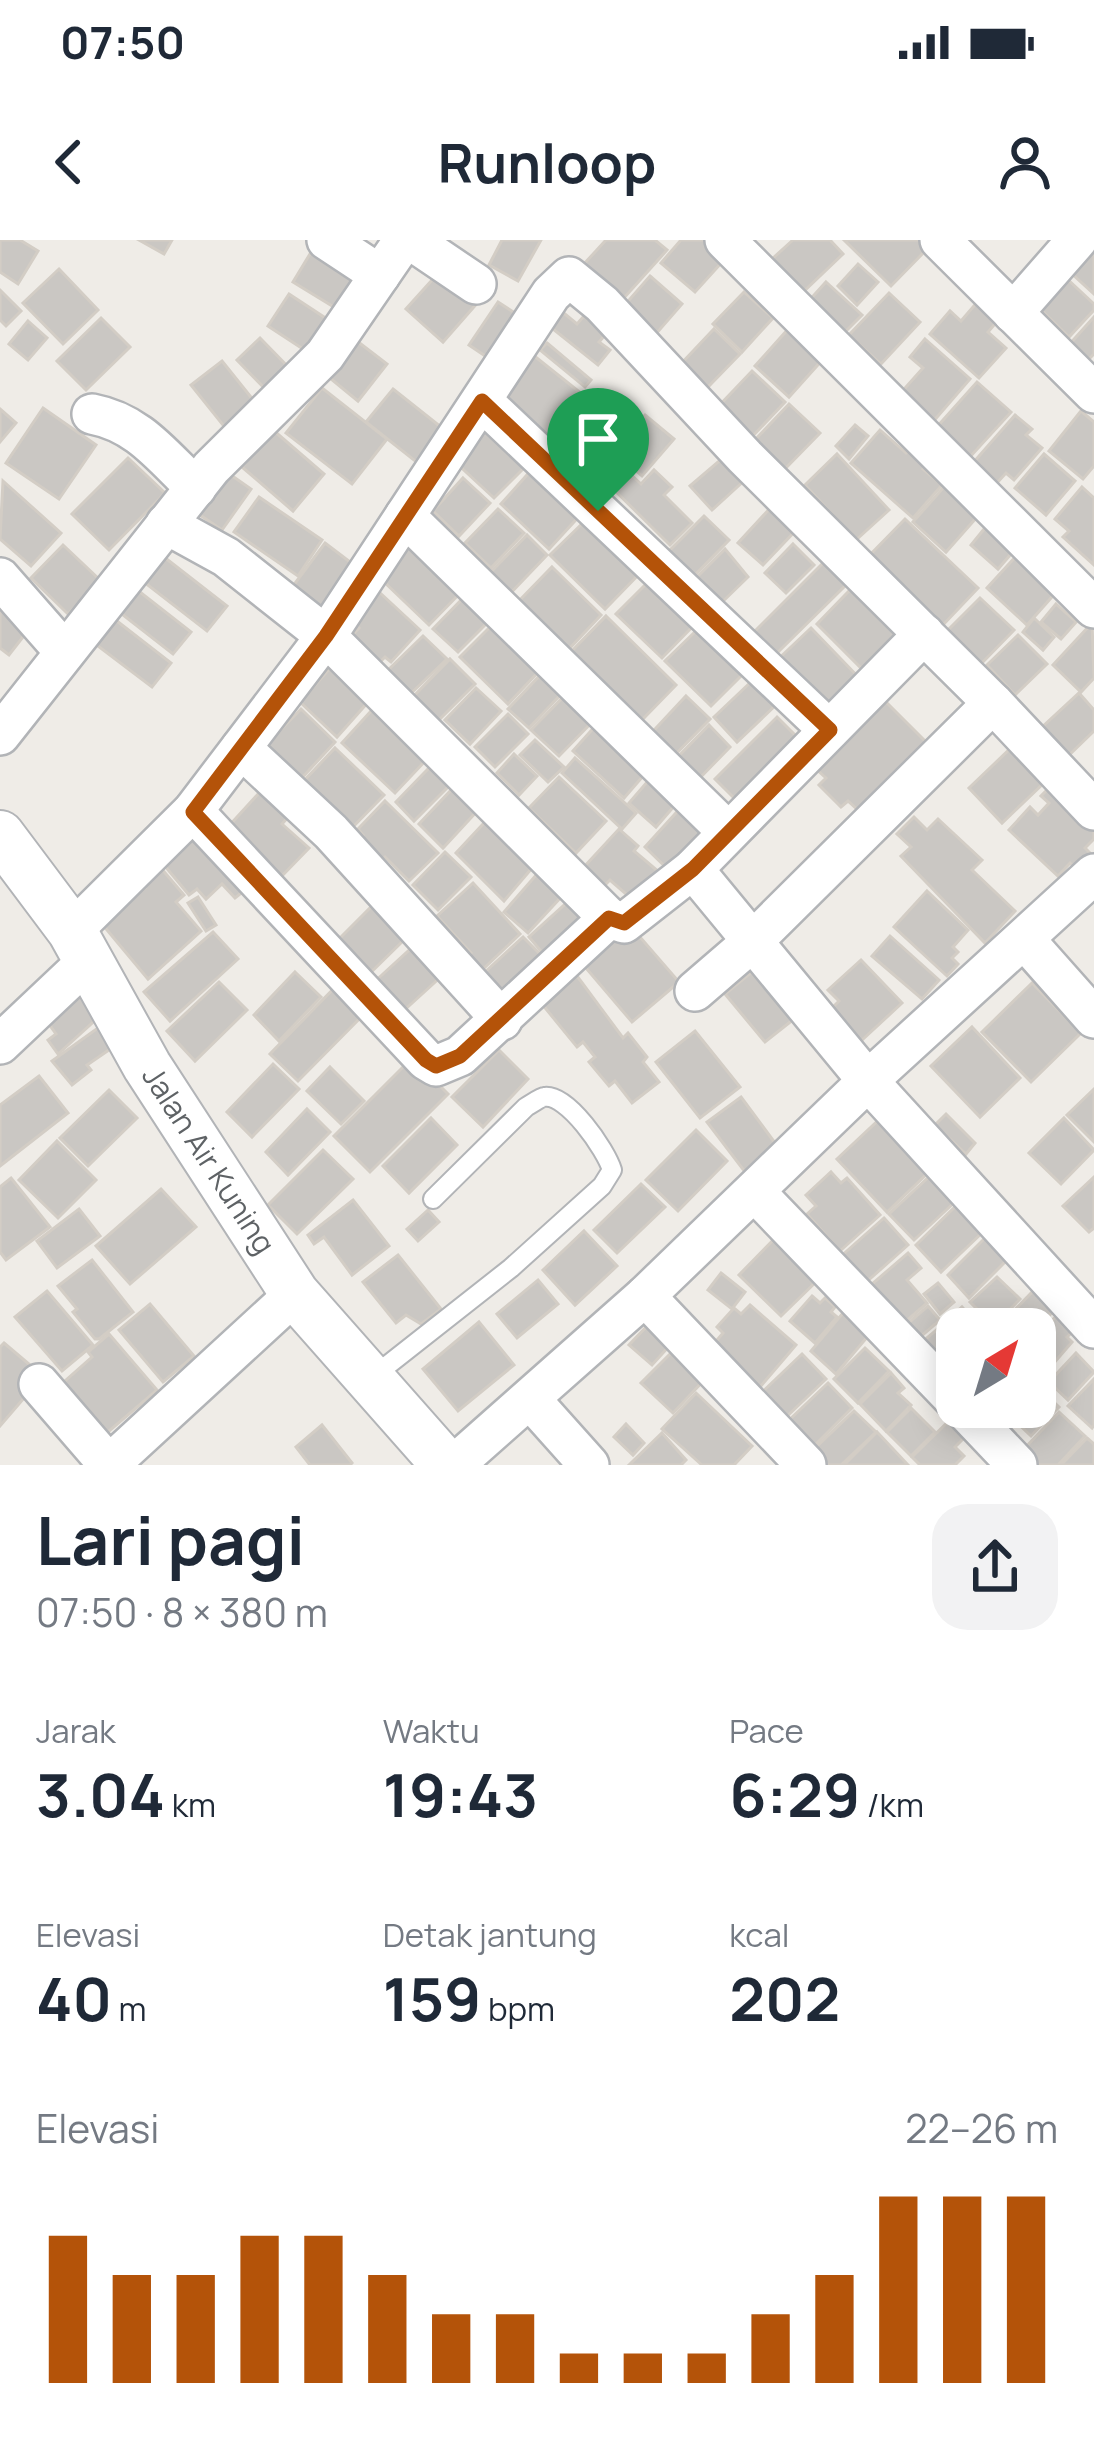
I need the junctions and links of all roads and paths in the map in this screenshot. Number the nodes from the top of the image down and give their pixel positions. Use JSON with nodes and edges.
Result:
{"nodes":[{"id":1,"x":327,"y":240,"type":"edge"},
{"id":2,"x":407,"y":240,"type":"edge"},
{"id":3,"x":725,"y":240,"type":"edge"},
{"id":4,"x":940,"y":240,"type":"edge"},
{"id":5,"x":1077,"y":240,"type":"edge"},
{"id":6,"x":380,"y":274,"type":"junction"},
{"id":7,"x":476,"y":284,"type":"dead end"},
{"id":8,"x":1013,"y":313,"type":"junction"},
{"id":9,"x":1094,"y":393,"type":"edge"},
{"id":10,"x":482,"y":401,"type":"junction"},
{"id":11,"x":92,"y":413,"type":"dead end"},
{"id":12,"x":196,"y":488,"type":"junction"},
{"id":13,"x":405,"y":516,"type":"junction"},
{"id":14,"x":166,"y":524,"type":"junction"},
{"id":15,"x":0,"y":578,"type":"edge"},
{"id":16,"x":1094,"y":608,"type":"edge"},
{"id":17,"x":925,"y":634,"type":"junction"},
{"id":18,"x":326,"y":636,"type":"junction"},
{"id":19,"x":65,"y":652,"type":"junction"},
{"id":20,"x":993,"y":703,"type":"junction"},
{"id":21,"x":830,"y":730,"type":"junction"},
{"id":22,"x":0,"y":735,"type":"edge"},
{"id":23,"x":242,"y":748,"type":"junction"},
{"id":24,"x":1094,"y":810,"type":"edge"},
{"id":25,"x":193,"y":812,"type":"junction"},
{"id":26,"x":728,"y":831,"type":"junction"},
{"id":27,"x":0,"y":836,"type":"edge"},
{"id":28,"x":693,"y":869,"type":"junction"},
{"id":29,"x":1094,"y":874,"type":"edge"},
{"id":30,"x":609,"y":918,"type":"junction"},
{"id":31,"x":1024,"y":939,"type":"junction"},
{"id":32,"x":753,"y":941,"type":"junction"},
{"id":33,"x":81,"y":945,"type":"junction"},
{"id":34,"x":695,"y":991,"type":"dead end"},
{"id":35,"x":1094,"y":1018,"type":"edge"},
{"id":36,"x":502,"y":1020,"type":"junction"},
{"id":37,"x":0,"y":1044,"type":"edge"},
{"id":38,"x":868,"y":1081,"type":"junction"},
{"id":39,"x":755,"y":1192,"type":"junction"},
{"id":40,"x":433,"y":1199,"type":"dead end"},
{"id":41,"x":295,"y":1294,"type":"junction"},
{"id":42,"x":646,"y":1296,"type":"junction"},
{"id":43,"x":1094,"y":1328,"type":"edge"},
{"id":44,"x":370,"y":1379,"type":"junction"},
{"id":45,"x":936,"y":1381,"type":"edge"},
{"id":46,"x":39,"y":1384,"type":"dead end"},
{"id":47,"x":530,"y":1399,"type":"junction"},
{"id":48,"x":981,"y":1428,"type":"edge"},
{"id":49,"x":450,"y":1465,"type":"edge"},
{"id":50,"x":589,"y":1465,"type":"edge"},
{"id":51,"x":806,"y":1465,"type":"edge"},
{"id":52,"x":1017,"y":1465,"type":"edge"}],
"edges":[{"from":1,"to":6,"type":"street"},
{"from":2,"to":6,"type":"street"},
{"from":2,"to":7,"type":"street"},
{"from":3,"to":16,"type":"street"},
{"from":4,"to":8,"type":"street"},
{"from":5,"to":8,"type":"street"},
{"from":6,"to":12,"type":"street"},
{"from":8,"to":9,"type":"street"},
{"from":10,"to":13,"type":"street"},
{"from":10,"to":17,"type":"street"},
{"from":10,"to":21,"type":"street"},
{"from":11,"to":12,"type":"street"},
{"from":12,"to":14,"type":"street"},
{"from":13,"to":18,"type":"street"},
{"from":13,"to":26,"type":"street"},
{"from":14,"to":18,"type":"street"},
{"from":14,"to":19,"type":"street"},
{"from":15,"to":19,"type":"street"},
{"from":17,"to":20,"type":"street"},
{"from":17,"to":21,"type":"street"},
{"from":18,"to":23,"type":"street"},
{"from":18,"to":30,"type":"street"},
{"from":19,"to":22,"type":"street"},
{"from":20,"to":24,"type":"street"},
{"from":20,"to":32,"type":"street"},
{"from":21,"to":26,"type":"street"},
{"from":23,"to":25,"type":"street"},
{"from":23,"to":36,"type":"street"},
{"from":25,"to":33,"type":"street"},
{"from":25,"to":36,"type":"street"},
{"from":26,"to":28,"type":"street"},
{"from":27,"to":33,"type":"street","name":"Jalan Air Kuning"},
{"from":28,"to":30,"type":"street"},
{"from":28,"to":32,"type":"street"},
{"from":29,"to":31,"type":"street"},
{"from":30,"to":36,"type":"street"},
{"from":31,"to":35,"type":"street"},
{"from":31,"to":38,"type":"street"},
{"from":32,"to":34,"type":"street"},
{"from":32,"to":38,"type":"street"},
{"from":33,"to":37,"type":"street"},
{"from":33,"to":41,"type":"street","name":"Jalan Air Kuning"},
{"from":38,"to":39,"type":"street"},
{"from":38,"to":43,"type":"street"},
{"from":39,"to":42,"type":"street"},
{"from":39,"to":45,"type":"street"},
{"from":40,"to":44,"type":"lane"},
{"from":41,"to":44,"type":"street","name":"Jalan Air Kuning"},
{"from":41,"to":46,"type":"street"},
{"from":42,"to":47,"type":"street"},
{"from":42,"to":51,"type":"street"},
{"from":44,"to":49,"type":"street","name":"Jalan Air Kuning"},
{"from":47,"to":49,"type":"street"},
{"from":47,"to":50,"type":"street"},
{"from":48,"to":52,"type":"street"}]}
